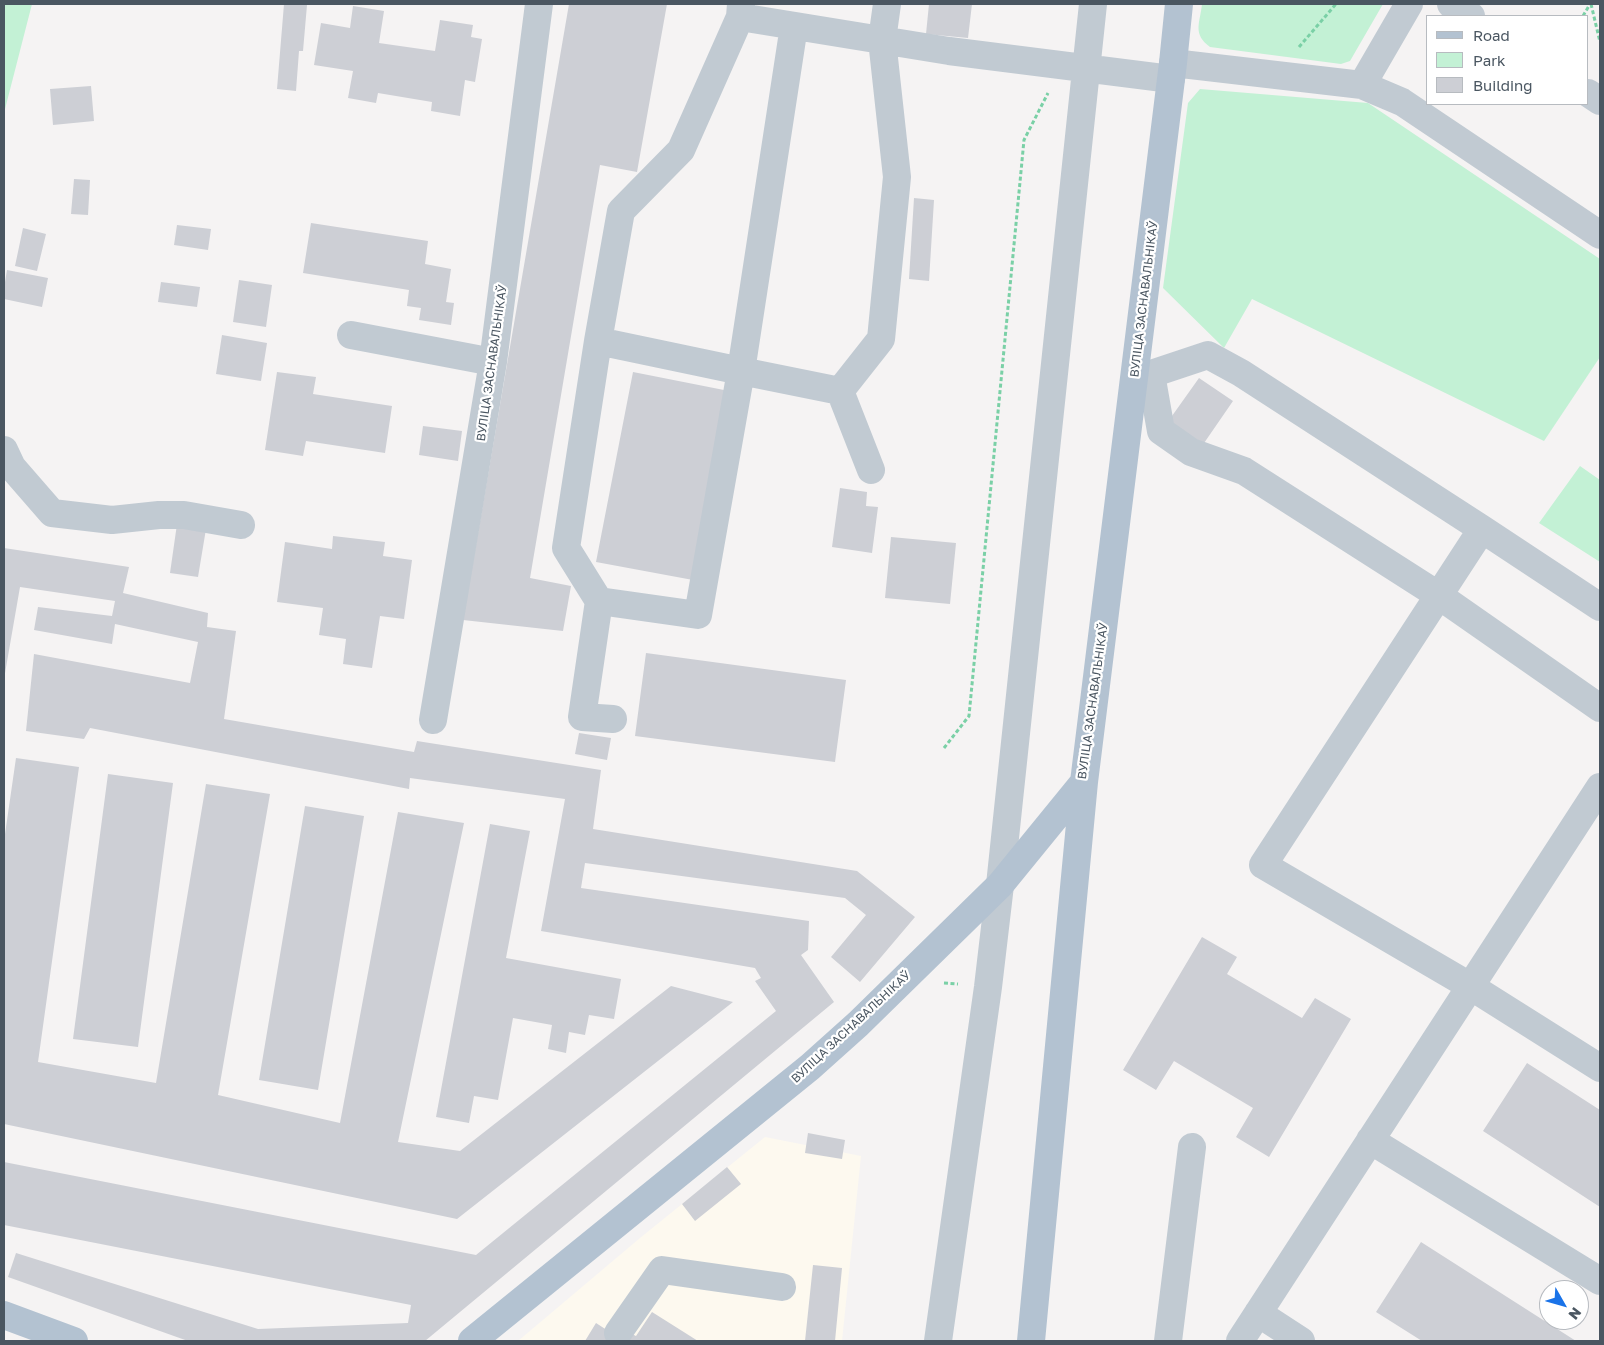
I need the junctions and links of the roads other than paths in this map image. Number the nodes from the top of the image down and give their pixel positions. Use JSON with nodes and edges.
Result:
{"nodes":[{"id":1,"x":539,"y":4,"type":"edge"},
{"id":2,"x":887,"y":4,"type":"edge"},
{"id":3,"x":1093,"y":4,"type":"edge"},
{"id":4,"x":1178,"y":4,"type":"edge"},
{"id":5,"x":1409,"y":4,"type":"edge"},
{"id":6,"x":1451,"y":4,"type":"edge"},
{"id":7,"x":740,"y":10,"type":"edge"},
{"id":8,"x":1469,"y":15,"type":"edge"},
{"id":9,"x":794,"y":26,"type":"junction"},
{"id":10,"x":882,"y":40,"type":"junction"},
{"id":11,"x":1086,"y":68,"type":"junction"},
{"id":12,"x":1172,"y":71,"type":"junction"},
{"id":13,"x":1362,"y":85,"type":"junction"},
{"id":14,"x":1589,"y":94,"type":"edge"},
{"id":15,"x":1600,"y":101,"type":"edge"},
{"id":16,"x":1600,"y":235,"type":"edge"},
{"id":17,"x":351,"y":335,"type":"dead end"},
{"id":18,"x":598,"y":341,"type":"junction"},
{"id":19,"x":493,"y":362,"type":"junction"},
{"id":20,"x":741,"y":371,"type":"junction"},
{"id":21,"x":1143,"y":373,"type":"junction"},
{"id":22,"x":840,"y":392,"type":"junction"},
{"id":23,"x":4,"y":450,"type":"edge"},
{"id":24,"x":871,"y":470,"type":"dead end"},
{"id":25,"x":242,"y":525,"type":"dead end"},
{"id":26,"x":1482,"y":529,"type":"junction"},
{"id":27,"x":1438,"y":595,"type":"junction"},
{"id":28,"x":599,"y":601,"type":"junction"},
{"id":29,"x":1600,"y":607,"type":"edge"},
{"id":30,"x":1600,"y":708,"type":"edge"},
{"id":31,"x":613,"y":719,"type":"dead end"},
{"id":32,"x":433,"y":720,"type":"dead end"},
{"id":33,"x":1084,"y":782,"type":"junction"},
{"id":34,"x":1600,"y":787,"type":"edge"},
{"id":35,"x":1000,"y":885,"type":"junction"},
{"id":36,"x":1470,"y":986,"type":"junction"},
{"id":37,"x":1600,"y":1068,"type":"edge"},
{"id":38,"x":1370,"y":1140,"type":"junction"},
{"id":39,"x":1192,"y":1148,"type":"dead end"},
{"id":40,"x":1600,"y":1281,"type":"edge"},
{"id":41,"x":782,"y":1287,"type":"dead end"},
{"id":42,"x":1258,"y":1313,"type":"junction"},
{"id":43,"x":4,"y":1315,"type":"edge"},
{"id":44,"x":618,"y":1334,"type":"dead end"},
{"id":45,"x":74,"y":1341,"type":"edge"},
{"id":46,"x":472,"y":1341,"type":"edge"},
{"id":47,"x":938,"y":1341,"type":"edge"},
{"id":48,"x":1031,"y":1341,"type":"edge"},
{"id":49,"x":1168,"y":1341,"type":"edge"},
{"id":50,"x":1240,"y":1341,"type":"edge"},
{"id":51,"x":1302,"y":1341,"type":"edge"}],
"edges":[{"from":1,"to":19,"type":"street","name":"ВУЛІЦА ЗАСНАВАЛЬНІКАЎ"},
{"from":2,"to":10,"type":"street"},
{"from":3,"to":11,"type":"street"},
{"from":4,"to":12,"type":"main road","name":"ВУЛІЦА ЗАСНАВАЛЬНІКАЎ"},
{"from":5,"to":13,"type":"street"},
{"from":6,"to":8,"type":"street"},
{"from":7,"to":9,"type":"street"},
{"from":7,"to":18,"type":"street"},
{"from":9,"to":10,"type":"street"},
{"from":9,"to":20,"type":"street"},
{"from":10,"to":11,"type":"street"},
{"from":10,"to":22,"type":"street"},
{"from":11,"to":12,"type":"street"},
{"from":11,"to":35,"type":"street"},
{"from":12,"to":13,"type":"street"},
{"from":12,"to":21,"type":"main road","name":"ВУЛІЦА ЗАСНАВАЛЬНІКАЎ"},
{"from":13,"to":16,"type":"street"},
{"from":14,"to":15,"type":"street"},
{"from":17,"to":19,"type":"street"},
{"from":18,"to":20,"type":"street"},
{"from":18,"to":28,"type":"street"},
{"from":19,"to":32,"type":"street","name":"ВУЛІЦА ЗАСНАВАЛЬНІКАЎ"},
{"from":20,"to":22,"type":"street"},
{"from":20,"to":28,"type":"street"},
{"from":21,"to":26,"type":"street"},
{"from":21,"to":27,"type":"street"},
{"from":21,"to":33,"type":"main road","name":"ВУЛІЦА ЗАСНАВАЛЬНІКАЎ"},
{"from":22,"to":24,"type":"street"},
{"from":23,"to":25,"type":"street"},
{"from":26,"to":27,"type":"street"},
{"from":26,"to":29,"type":"street"},
{"from":27,"to":30,"type":"street"},
{"from":27,"to":36,"type":"street"},
{"from":28,"to":31,"type":"street"},
{"from":33,"to":35,"type":"main road","name":"ВУЛІЦА ЗАСНАВАЛЬНІКАЎ"},
{"from":33,"to":48,"type":"main road"},
{"from":34,"to":36,"type":"street"},
{"from":35,"to":46,"type":"main road","name":"ВУЛІЦА ЗАСНАВАЛЬНІКАЎ"},
{"from":35,"to":47,"type":"street"},
{"from":36,"to":37,"type":"street"},
{"from":36,"to":38,"type":"street"},
{"from":38,"to":40,"type":"street"},
{"from":38,"to":42,"type":"street"},
{"from":39,"to":49,"type":"street"},
{"from":41,"to":44,"type":"street"},
{"from":42,"to":50,"type":"street"},
{"from":42,"to":51,"type":"street"},
{"from":43,"to":45,"type":"main road"}]}
